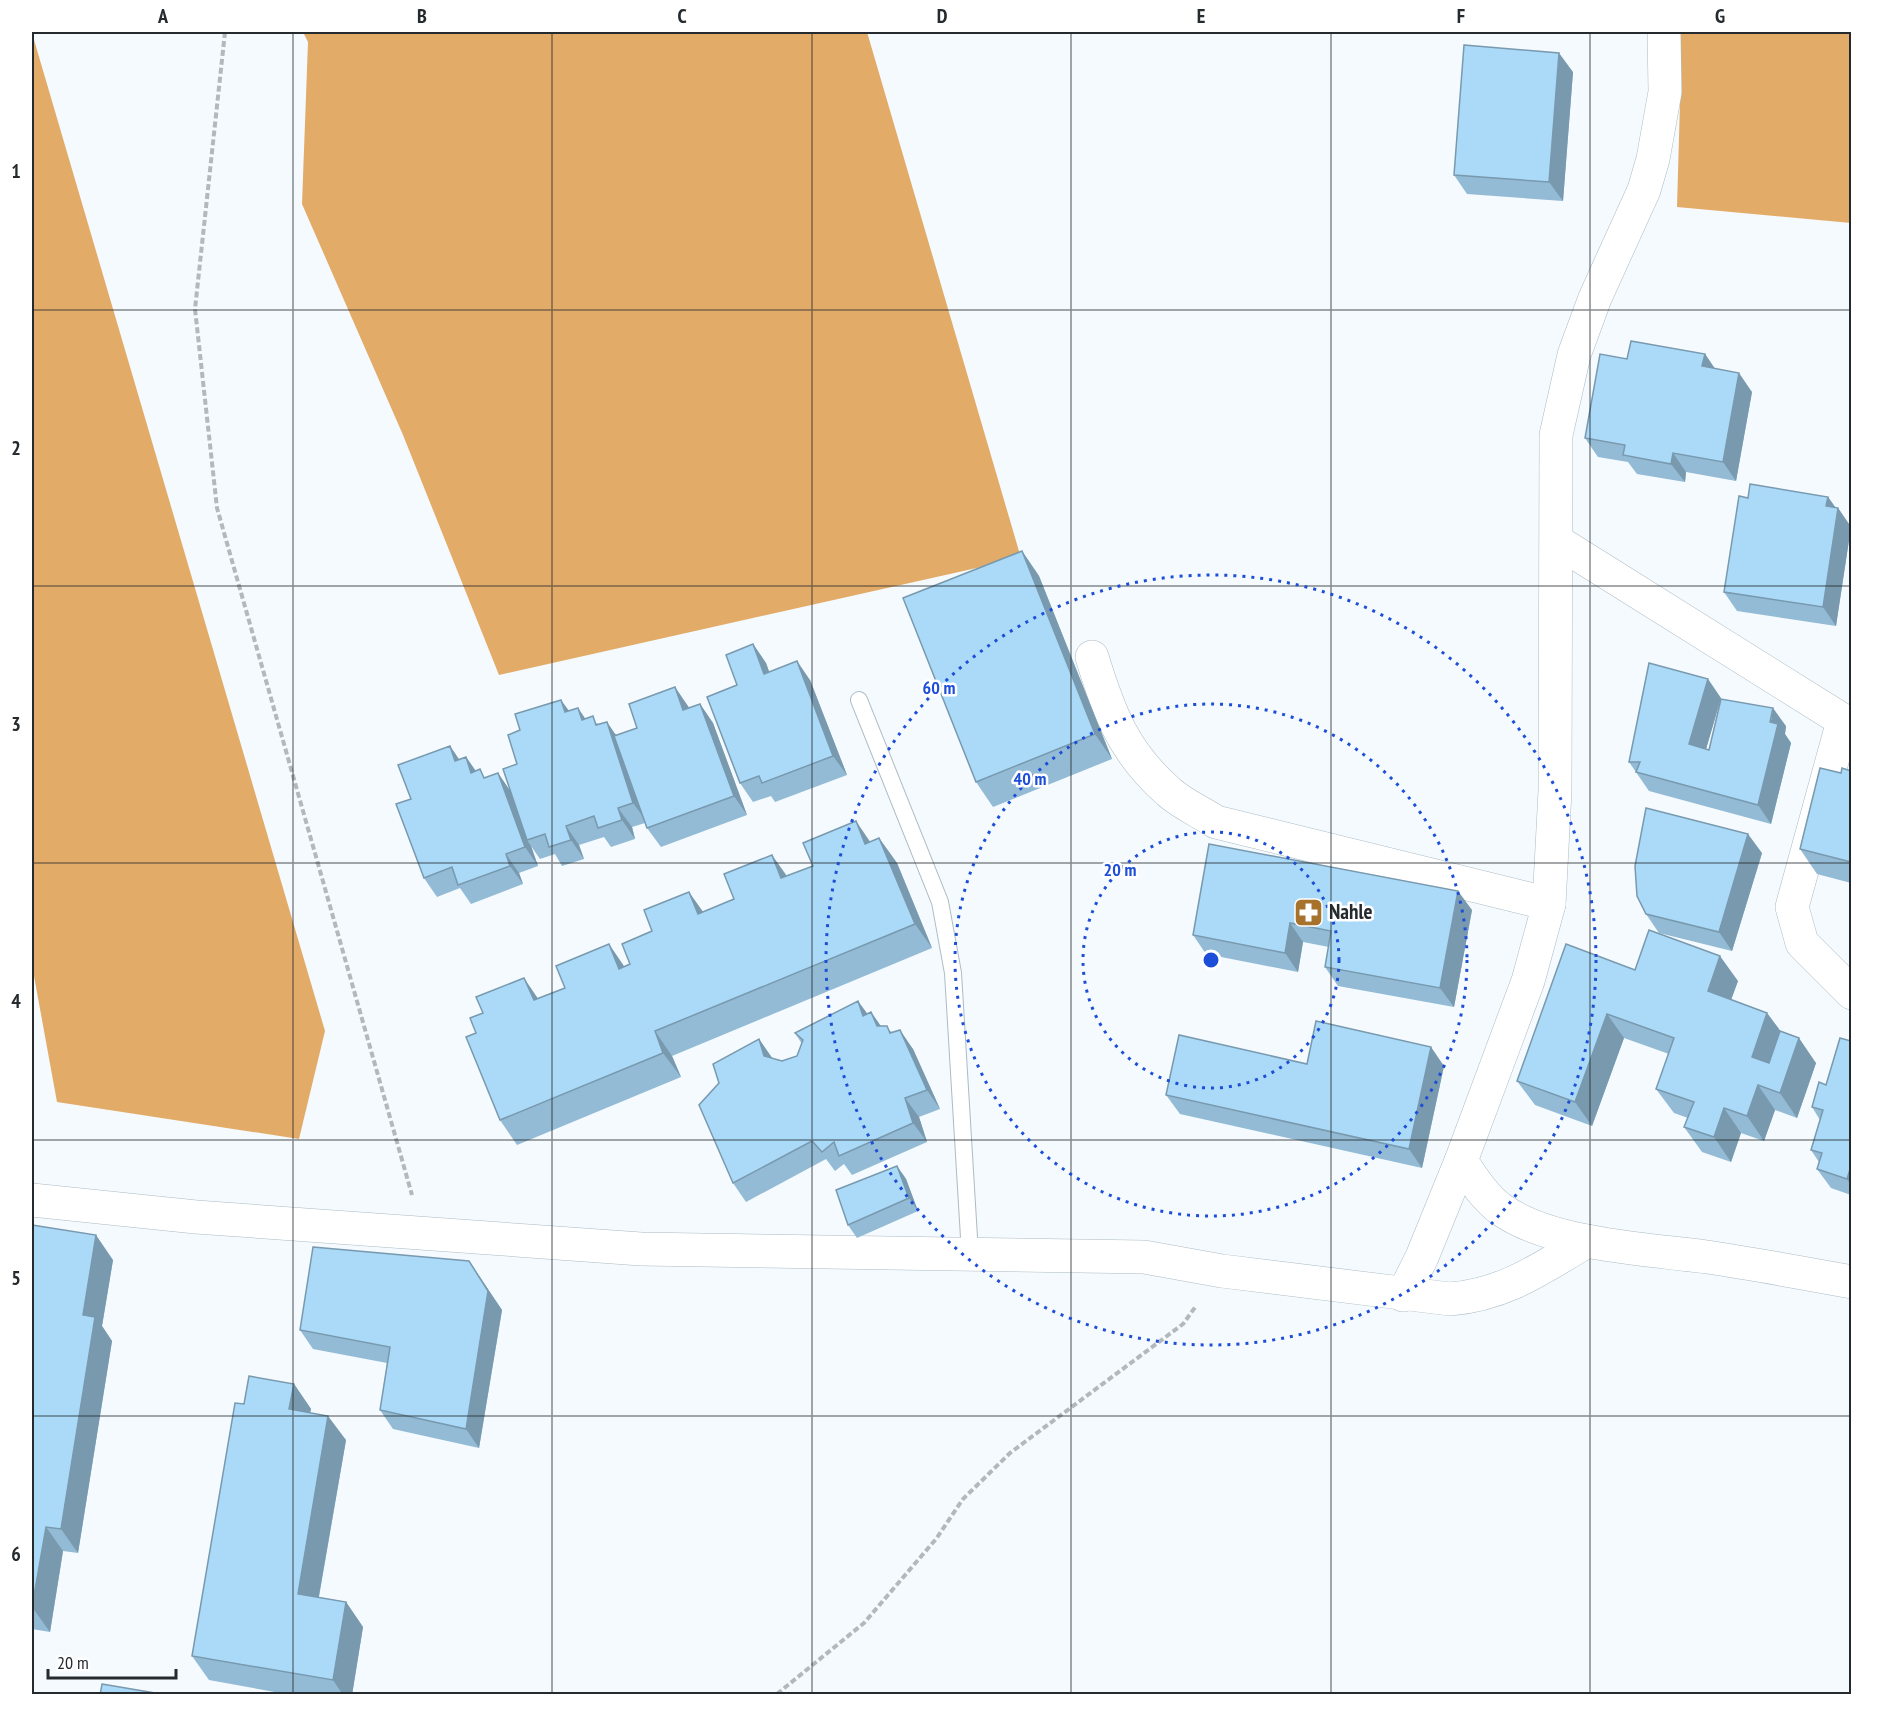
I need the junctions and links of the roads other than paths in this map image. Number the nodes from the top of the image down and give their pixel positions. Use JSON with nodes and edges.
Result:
{"nodes":[{"id":1,"x":1664,"y":32,"type":"edge"},
{"id":2,"x":1558,"y":542,"type":"junction"},
{"id":3,"x":1092,"y":657,"type":"dead end"},
{"id":4,"x":859,"y":700,"type":"dead end"},
{"id":5,"x":1847,"y":723,"type":"edge"},
{"id":6,"x":1549,"y":904,"type":"junction"},
{"id":7,"x":1851,"y":993,"type":"edge"},
{"id":8,"x":1461,"y":1161,"type":"junction"},
{"id":9,"x":32,"y":1200,"type":"edge"},
{"id":10,"x":1587,"y":1241,"type":"junction"},
{"id":11,"x":970,"y":1254,"type":"junction"},
{"id":12,"x":1851,"y":1282,"type":"edge"},
{"id":13,"x":1402,"y":1294,"type":"junction"}],
"edges":[{"from":1,"to":2,"type":"street"},
{"from":2,"to":5,"type":"street"},
{"from":2,"to":6,"type":"street"},
{"from":3,"to":6,"type":"street"},
{"from":4,"to":11,"type":"lane"},
{"from":5,"to":7,"type":"street"},
{"from":6,"to":8,"type":"street"},
{"from":8,"to":10,"type":"street"},
{"from":8,"to":13,"type":"street"},
{"from":9,"to":11,"type":"street"},
{"from":10,"to":12,"type":"street"},
{"from":10,"to":13,"type":"street"},
{"from":11,"to":13,"type":"street"}]}
